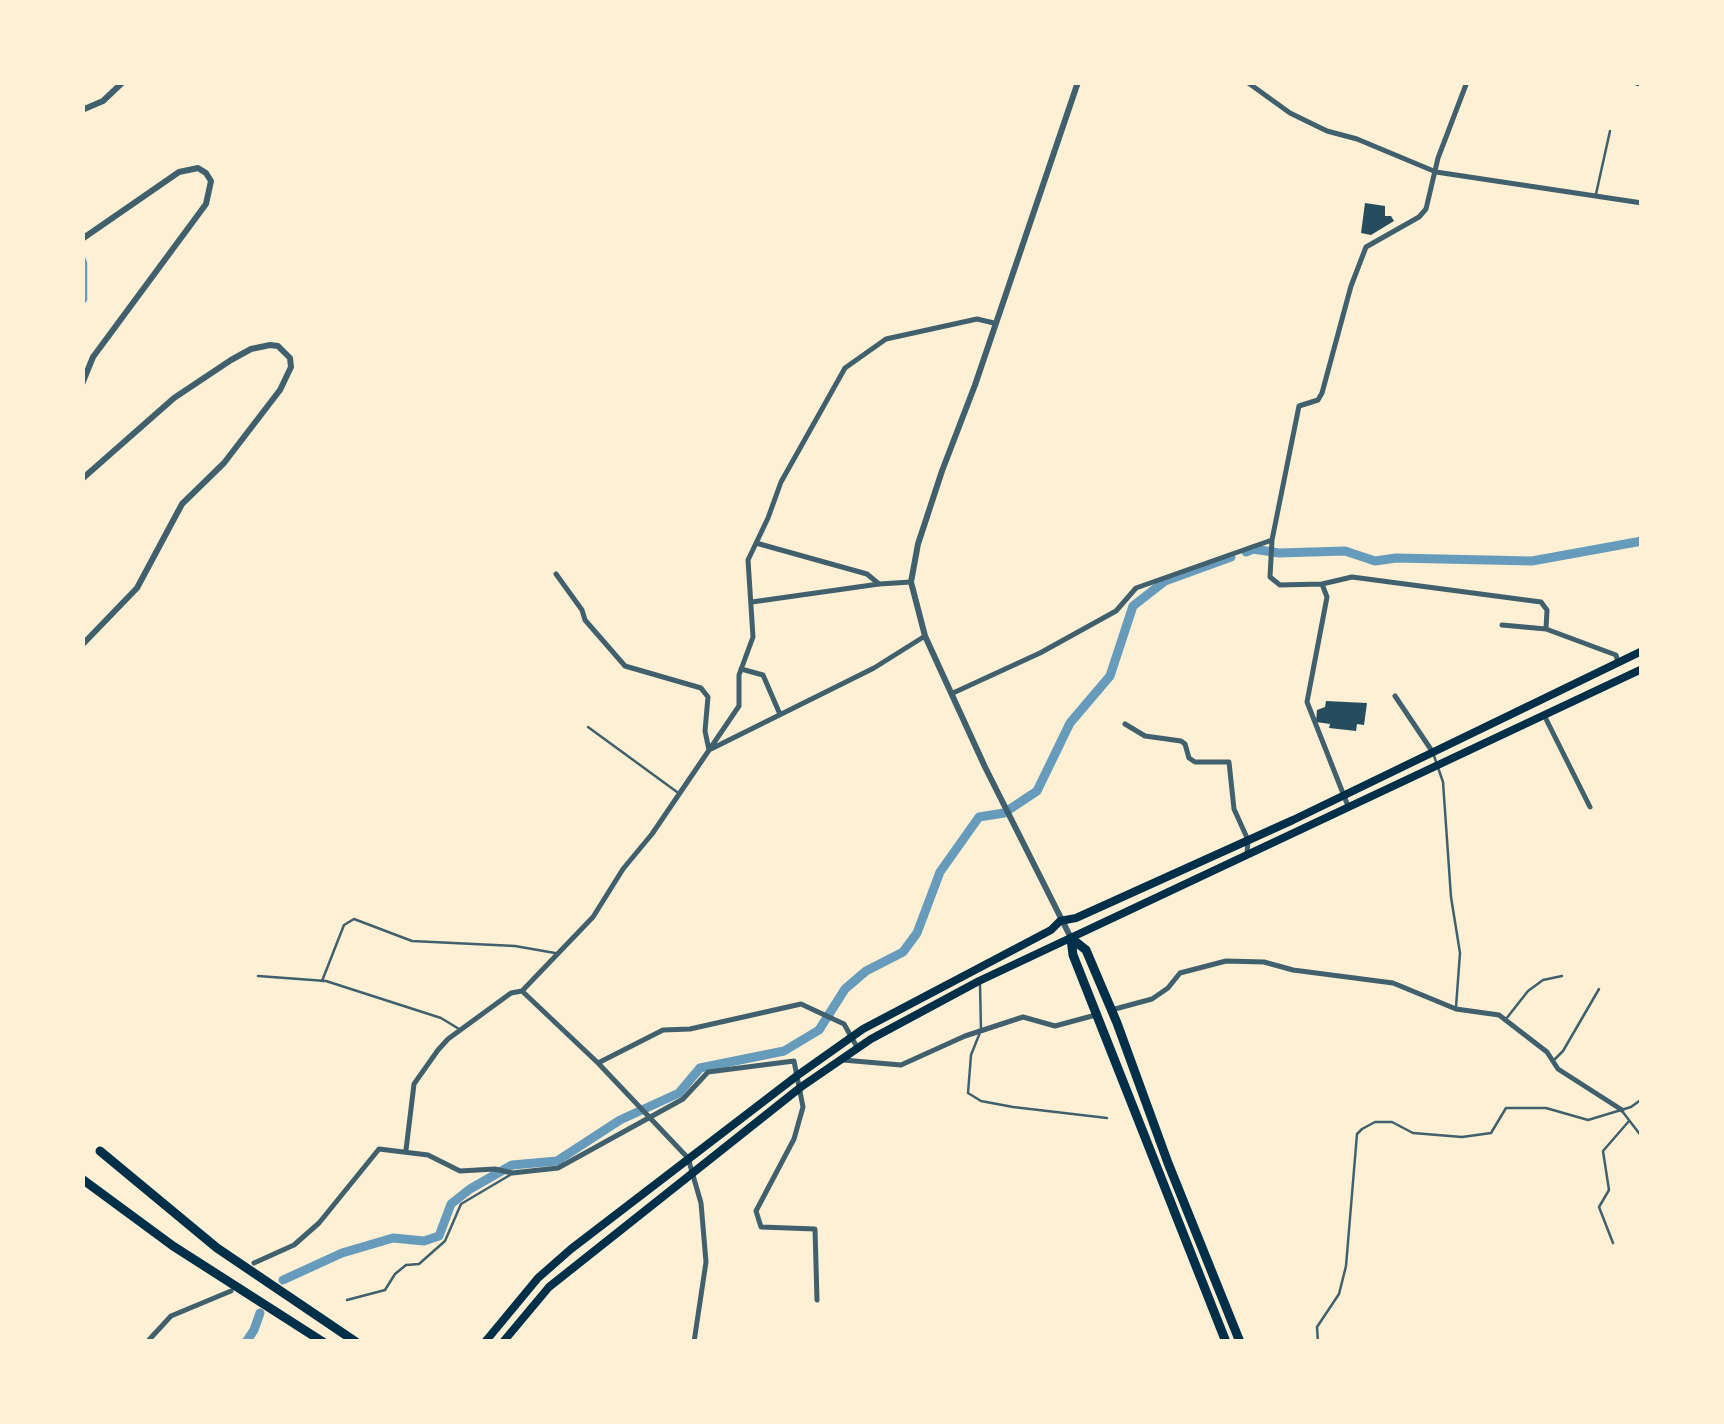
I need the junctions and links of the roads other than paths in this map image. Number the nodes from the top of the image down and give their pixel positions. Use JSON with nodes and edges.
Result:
{"nodes":[{"id":1,"x":123,"y":82,"type":"edge"},
{"id":2,"x":1078,"y":82,"type":"edge"},
{"id":3,"x":1247,"y":82,"type":"edge"},
{"id":4,"x":1466,"y":82,"type":"edge"},
{"id":5,"x":1629,"y":82,"type":"edge"},
{"id":6,"x":1642,"y":86,"type":"edge"},
{"id":7,"x":82,"y":110,"type":"edge"},
{"id":8,"x":1610,"y":132,"type":"dead end"},
{"id":9,"x":1436,"y":172,"type":"junction"},
{"id":10,"x":1642,"y":190,"type":"edge"},
{"id":11,"x":1596,"y":196,"type":"junction"},
{"id":12,"x":1641,"y":203,"type":"edge"},
{"id":13,"x":82,"y":239,"type":"edge"},
{"id":14,"x":994,"y":323,"type":"junction"},
{"id":15,"x":82,"y":384,"type":"edge"},
{"id":16,"x":82,"y":478,"type":"edge"},
{"id":17,"x":1272,"y":540,"type":"junction"},
{"id":18,"x":756,"y":543,"type":"junction"},
{"id":19,"x":556,"y":574,"type":"dead end"},
{"id":20,"x":911,"y":582,"type":"junction"},
{"id":21,"x":878,"y":584,"type":"junction"},
{"id":22,"x":1322,"y":584,"type":"junction"},
{"id":23,"x":752,"y":602,"type":"junction"},
{"id":24,"x":1502,"y":625,"type":"dead end"},
{"id":25,"x":1546,"y":629,"type":"junction"},
{"id":26,"x":925,"y":636,"type":"junction"},
{"id":27,"x":82,"y":646,"type":"edge"},
{"id":28,"x":1642,"y":652,"type":"edge"},
{"id":29,"x":1618,"y":662,"type":"junction"},
{"id":30,"x":741,"y":669,"type":"junction"},
{"id":31,"x":1642,"y":669,"type":"edge"},
{"id":32,"x":953,"y":694,"type":"junction"},
{"id":33,"x":1395,"y":696,"type":"dead end"},
{"id":34,"x":779,"y":712,"type":"junction"},
{"id":35,"x":1544,"y":715,"type":"junction"},
{"id":36,"x":1125,"y":724,"type":"dead end"},
{"id":37,"x":588,"y":726,"type":"dead end"},
{"id":38,"x":708,"y":750,"type":"junction"},
{"id":39,"x":1432,"y":752,"type":"junction"},
{"id":40,"x":1439,"y":765,"type":"junction"},
{"id":41,"x":679,"y":792,"type":"junction"},
{"id":42,"x":1344,"y":796,"type":"junction"},
{"id":43,"x":1590,"y":807,"type":"dead end"},
{"id":44,"x":1349,"y":809,"type":"junction"},
{"id":45,"x":1248,"y":840,"type":"junction"},
{"id":46,"x":1247,"y":857,"type":"junction"},
{"id":47,"x":1060,"y":921,"type":"junction"},
{"id":48,"x":1071,"y":938,"type":"junction"},
{"id":49,"x":561,"y":953,"type":"junction"},
{"id":50,"x":973,"y":970,"type":"junction"},
{"id":51,"x":258,"y":976,"type":"dead end"},
{"id":52,"x":1562,"y":976,"type":"dead end"},
{"id":53,"x":322,"y":980,"type":"junction"},
{"id":54,"x":979,"y":981,"type":"junction"},
{"id":55,"x":1599,"y":989,"type":"dead end"},
{"id":56,"x":522,"y":991,"type":"junction"},
{"id":57,"x":1116,"y":1009,"type":"dead end"},
{"id":58,"x":1456,"y":1009,"type":"junction"},
{"id":59,"x":1092,"y":1016,"type":"dead end"},
{"id":60,"x":1505,"y":1020,"type":"junction"},
{"id":61,"x":460,"y":1030,"type":"junction"},
{"id":62,"x":981,"y":1030,"type":"junction"},
{"id":63,"x":852,"y":1036,"type":"junction"},
{"id":64,"x":857,"y":1048,"type":"junction"},
{"id":65,"x":840,"y":1059,"type":"junction"},
{"id":66,"x":1552,"y":1061,"type":"junction"},
{"id":67,"x":598,"y":1063,"type":"junction"},
{"id":68,"x":798,"y":1074,"type":"junction"},
{"id":69,"x":802,"y":1087,"type":"junction"},
{"id":70,"x":1642,"y":1100,"type":"edge"},
{"id":71,"x":1622,"y":1110,"type":"junction"},
{"id":72,"x":649,"y":1114,"type":"junction"},
{"id":73,"x":1106,"y":1118,"type":"dead end"},
{"id":74,"x":1629,"y":1121,"type":"junction"},
{"id":75,"x":1642,"y":1138,"type":"edge"},
{"id":76,"x":406,"y":1150,"type":"junction"},
{"id":77,"x":100,"y":1152,"type":"dead end"},
{"id":78,"x":688,"y":1158,"type":"junction"},
{"id":79,"x":512,"y":1173,"type":"junction"},
{"id":80,"x":693,"y":1173,"type":"junction"},
{"id":81,"x":82,"y":1179,"type":"edge"},
{"id":82,"x":1613,"y":1243,"type":"dead end"},
{"id":83,"x":254,"y":1263,"type":"dead end"},
{"id":84,"x":231,"y":1291,"type":"dead end"},
{"id":85,"x":346,"y":1300,"type":"dead end"},
{"id":86,"x":817,"y":1300,"type":"dead end"},
{"id":87,"x":147,"y":1342,"type":"edge"},
{"id":88,"x":324,"y":1342,"type":"edge"},
{"id":89,"x":356,"y":1342,"type":"edge"},
{"id":90,"x":485,"y":1342,"type":"edge"},
{"id":91,"x":503,"y":1342,"type":"edge"},
{"id":92,"x":694,"y":1342,"type":"edge"},
{"id":93,"x":1226,"y":1342,"type":"edge"},
{"id":94,"x":1240,"y":1342,"type":"edge"},
{"id":95,"x":1318,"y":1342,"type":"edge"}],
"edges":[{"from":1,"to":7,"type":"street"},
{"from":2,"to":14,"type":"street"},
{"from":3,"to":9,"type":"street"},
{"from":4,"to":9,"type":"street"},
{"from":5,"to":6,"type":"lane"},
{"from":8,"to":11,"type":"lane"},
{"from":9,"to":11,"type":"street"},
{"from":9,"to":17,"type":"street"},
{"from":10,"to":12,"type":"street"},
{"from":11,"to":12,"type":"street"},
{"from":13,"to":15,"type":"street"},
{"from":14,"to":18,"type":"street"},
{"from":14,"to":20,"type":"street"},
{"from":16,"to":27,"type":"street"},
{"from":17,"to":22,"type":"street"},
{"from":17,"to":32,"type":"street"},
{"from":18,"to":21,"type":"street"},
{"from":18,"to":23,"type":"street"},
{"from":19,"to":38,"type":"street"},
{"from":20,"to":21,"type":"street"},
{"from":20,"to":26,"type":"street"},
{"from":21,"to":23,"type":"street"},
{"from":22,"to":25,"type":"street"},
{"from":22,"to":42,"type":"street"},
{"from":23,"to":30,"type":"street"},
{"from":24,"to":25,"type":"street"},
{"from":25,"to":29,"type":"street"},
{"from":26,"to":32,"type":"street"},
{"from":26,"to":34,"type":"street"},
{"from":28,"to":29,"type":"main road"},
{"from":29,"to":39,"type":"main road"},
{"from":30,"to":34,"type":"street"},
{"from":30,"to":38,"type":"street"},
{"from":31,"to":35,"type":"main road"},
{"from":32,"to":47,"type":"street"},
{"from":33,"to":39,"type":"street"},
{"from":34,"to":38,"type":"street"},
{"from":35,"to":40,"type":"main road"},
{"from":35,"to":43,"type":"street"},
{"from":36,"to":45,"type":"street"},
{"from":37,"to":41,"type":"lane"},
{"from":38,"to":41,"type":"street"},
{"from":39,"to":40,"type":"lane"},
{"from":39,"to":42,"type":"main road"},
{"from":40,"to":44,"type":"main road"},
{"from":40,"to":58,"type":"lane"},
{"from":41,"to":49,"type":"street"},
{"from":42,"to":44,"type":"street"},
{"from":42,"to":45,"type":"main road"},
{"from":44,"to":46,"type":"main road"},
{"from":45,"to":46,"type":"street"},
{"from":45,"to":47,"type":"main road"},
{"from":46,"to":48,"type":"main road"},
{"from":47,"to":48,"type":"street"},
{"from":47,"to":50,"type":"main road"},
{"from":48,"to":54,"type":"main road"},
{"from":48,"to":93,"type":"highway"},
{"from":48,"to":94,"type":"highway"},
{"from":49,"to":53,"type":"lane"},
{"from":49,"to":56,"type":"street"},
{"from":50,"to":54,"type":"lane"},
{"from":50,"to":63,"type":"main road"},
{"from":51,"to":53,"type":"lane"},
{"from":52,"to":60,"type":"lane"},
{"from":53,"to":61,"type":"lane"},
{"from":54,"to":62,"type":"lane"},
{"from":54,"to":64,"type":"main road"},
{"from":55,"to":66,"type":"lane"},
{"from":56,"to":61,"type":"street"},
{"from":56,"to":67,"type":"street"},
{"from":57,"to":58,"type":"street"},
{"from":58,"to":60,"type":"street"},
{"from":59,"to":62,"type":"street"},
{"from":60,"to":66,"type":"street"},
{"from":61,"to":76,"type":"street"},
{"from":62,"to":65,"type":"street"},
{"from":62,"to":73,"type":"lane"},
{"from":63,"to":64,"type":"street"},
{"from":63,"to":67,"type":"street"},
{"from":63,"to":68,"type":"main road"},
{"from":64,"to":65,"type":"main road"},
{"from":65,"to":69,"type":"main road"},
{"from":66,"to":71,"type":"street"},
{"from":67,"to":72,"type":"street"},
{"from":68,"to":69,"type":"street"},
{"from":68,"to":72,"type":"street"},
{"from":68,"to":78,"type":"main road"},
{"from":69,"to":80,"type":"main road"},
{"from":69,"to":86,"type":"street"},
{"from":70,"to":71,"type":"lane"},
{"from":71,"to":74,"type":"lane"},
{"from":71,"to":95,"type":"lane"},
{"from":72,"to":78,"type":"street"},
{"from":72,"to":79,"type":"street"},
{"from":74,"to":75,"type":"lane"},
{"from":74,"to":82,"type":"lane"},
{"from":76,"to":79,"type":"street"},
{"from":76,"to":83,"type":"street"},
{"from":77,"to":89,"type":"highway"},
{"from":78,"to":80,"type":"street"},
{"from":78,"to":90,"type":"main road"},
{"from":79,"to":85,"type":"lane"},
{"from":80,"to":91,"type":"main road"},
{"from":80,"to":92,"type":"street"},
{"from":81,"to":88,"type":"highway"},
{"from":84,"to":87,"type":"street"}]}
